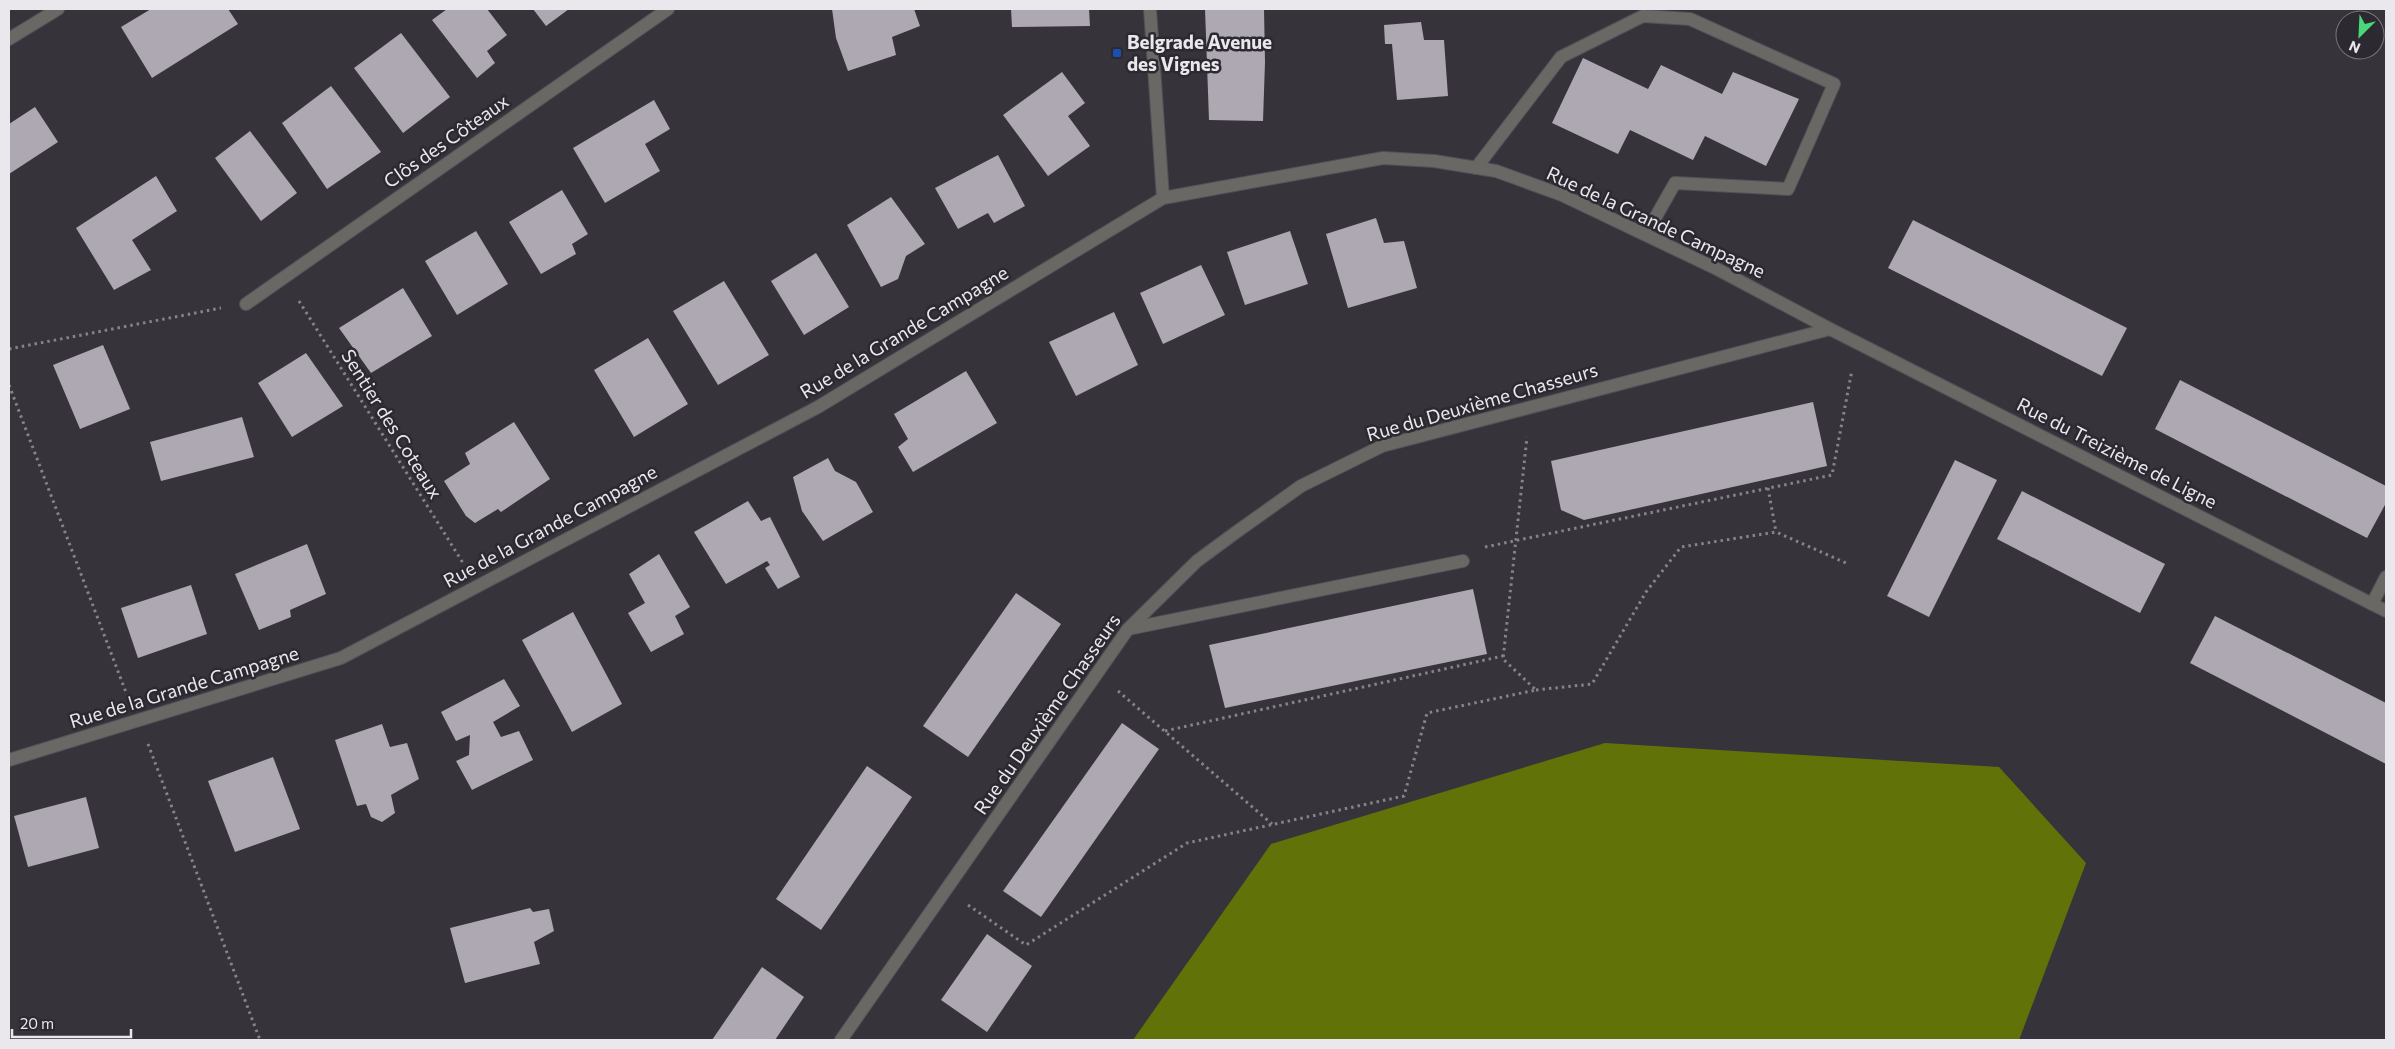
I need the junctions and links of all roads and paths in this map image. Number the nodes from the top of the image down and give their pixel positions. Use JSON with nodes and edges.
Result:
{"nodes":[{"id":1,"x":58,"y":9,"type":"edge"},
{"id":2,"x":668,"y":9,"type":"edge"},
{"id":3,"x":1150,"y":9,"type":"edge"},
{"id":4,"x":9,"y":39,"type":"edge"},
{"id":5,"x":1476,"y":168,"type":"junction"},
{"id":6,"x":1163,"y":198,"type":"junction"},
{"id":7,"x":1646,"y":234,"type":"junction"},
{"id":8,"x":284,"y":277,"type":"junction"},
{"id":9,"x":246,"y":304,"type":"joint"},
{"id":10,"x":1830,"y":329,"type":"junction"},
{"id":11,"x":1857,"y":343,"type":"junction"},
{"id":12,"x":9,"y":349,"type":"edge"},
{"id":13,"x":1531,"y":407,"type":"junction"},
{"id":14,"x":1768,"y":488,"type":"junction"},
{"id":15,"x":1776,"y":532,"type":"junction"},
{"id":16,"x":1514,"y":541,"type":"junction"},
{"id":17,"x":1463,"y":561,"type":"joint"},
{"id":18,"x":1846,"y":563,"type":"dead end"},
{"id":19,"x":2386,"y":577,"type":"edge"},
{"id":20,"x":477,"y":586,"type":"junction"},
{"id":21,"x":2372,"y":604,"type":"junction"},
{"id":22,"x":2386,"y":611,"type":"edge"},
{"id":23,"x":1128,"y":629,"type":"junction"},
{"id":24,"x":1503,"y":656,"type":"junction"},
{"id":25,"x":1097,"y":673,"type":"junction"},
{"id":26,"x":1536,"y":690,"type":"junction"},
{"id":27,"x":1165,"y":731,"type":"junction"},
{"id":28,"x":9,"y":760,"type":"edge"},
{"id":29,"x":1272,"y":825,"type":"junction"},
{"id":30,"x":946,"y":890,"type":"junction"},
{"id":31,"x":841,"y":1040,"type":"edge"}],
"edges":[{"from":1,"to":4,"type":"street"},
{"from":2,"to":8,"type":"street","name":"Clôs des Côteaux"},
{"from":3,"to":6,"type":"street"},
{"from":5,"to":6,"type":"street","name":"Rue de la Grande Campagne"},
{"from":5,"to":7,"type":"street","name":"Rue de la Grande Campagne"},
{"from":5,"to":7,"type":"street"},
{"from":6,"to":20,"type":"street","name":"Rue de la Grande Campagne"},
{"from":7,"to":10,"type":"street","name":"Rue de la Grande Campagne"},
{"from":8,"to":9,"type":"street","name":"Clôs des Côteaux"},
{"from":8,"to":20,"type":"path","name":"Sentier des Coteaux"},
{"from":9,"to":12,"type":"path"},
{"from":10,"to":11,"type":"street","name":"Rue du Treizième de Ligne"},
{"from":10,"to":13,"type":"street","name":"Rue du Deuxième Chasseurs"},
{"from":11,"to":14,"type":"path"},
{"from":11,"to":21,"type":"street","name":"Rue du Treizième de Ligne"},
{"from":13,"to":16,"type":"path"},
{"from":13,"to":23,"type":"street","name":"Rue du Deuxième Chasseurs"},
{"from":14,"to":15,"type":"path"},
{"from":14,"to":16,"type":"path"},
{"from":15,"to":18,"type":"path"},
{"from":15,"to":26,"type":"path"},
{"from":16,"to":17,"type":"path"},
{"from":16,"to":24,"type":"path"},
{"from":17,"to":23,"type":"street"},
{"from":19,"to":21,"type":"street"},
{"from":20,"to":28,"type":"street","name":"Rue de la Grande Campagne"},
{"from":21,"to":22,"type":"street","name":"Rue du Treizième de Ligne"},
{"from":23,"to":25,"type":"street","name":"Rue du Deuxième Chasseurs"},
{"from":24,"to":26,"type":"path"},
{"from":24,"to":27,"type":"path"},
{"from":25,"to":27,"type":"path"},
{"from":25,"to":30,"type":"street","name":"Rue du Deuxième Chasseurs"},
{"from":26,"to":29,"type":"path"},
{"from":27,"to":29,"type":"path"},
{"from":29,"to":30,"type":"path"},
{"from":30,"to":31,"type":"street","name":"Rue du Deuxième Chasseurs"}]}
